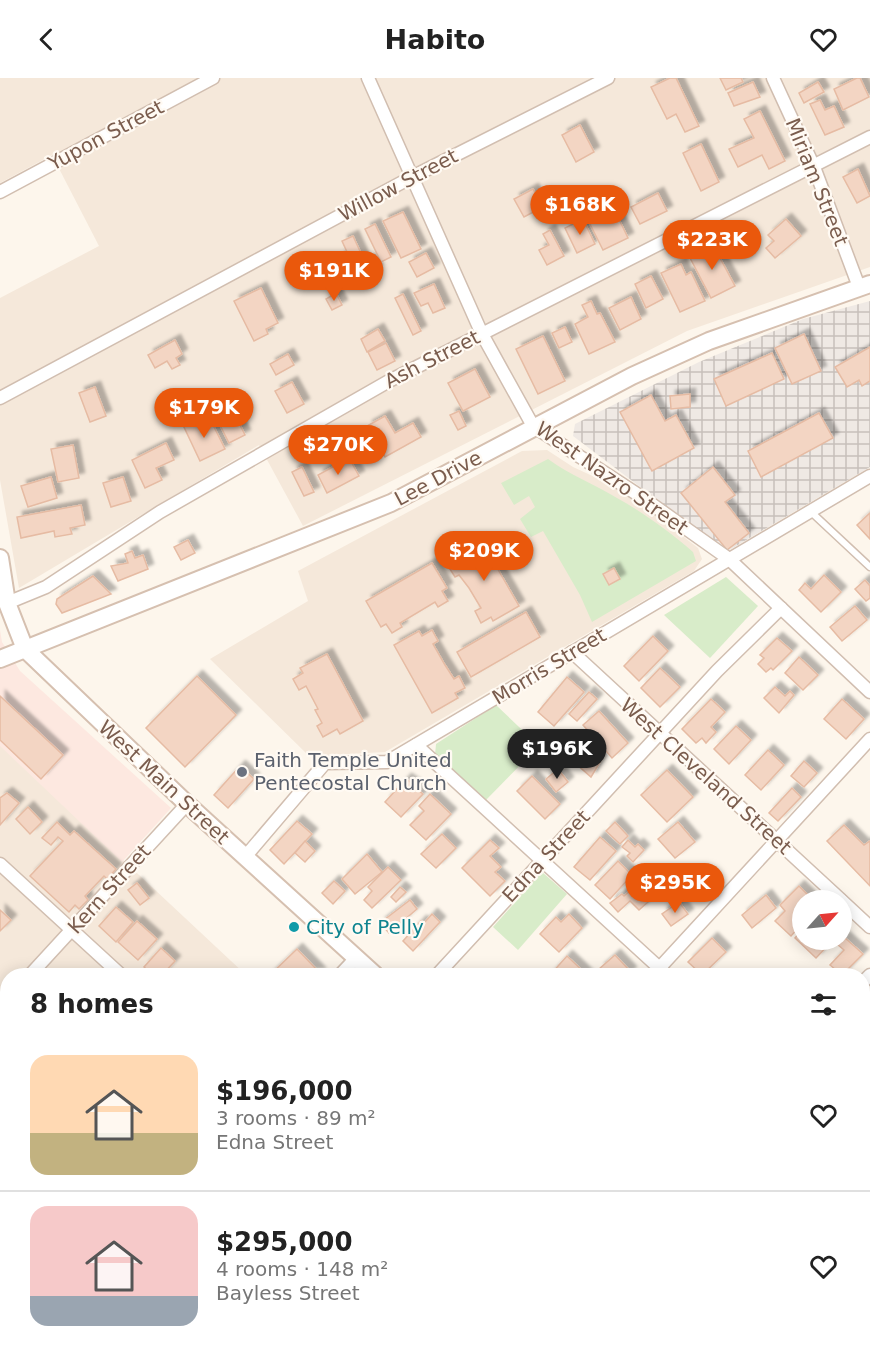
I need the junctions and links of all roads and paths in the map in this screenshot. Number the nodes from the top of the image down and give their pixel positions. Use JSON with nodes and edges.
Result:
{"nodes":[{"id":1,"x":213,"y":78,"type":"edge"},
{"id":2,"x":368,"y":78,"type":"edge"},
{"id":3,"x":608,"y":78,"type":"edge"},
{"id":4,"x":773,"y":78,"type":"edge"},
{"id":5,"x":870,"y":137,"type":"edge"},
{"id":6,"x":814,"y":166,"type":"junction"},
{"id":7,"x":412,"y":177,"type":"junction"},
{"id":8,"x":0,"y":192,"type":"edge"},
{"id":9,"x":865,"y":285,"type":"edge"},
{"id":10,"x":482,"y":334,"type":"junction"},
{"id":11,"x":0,"y":398,"type":"edge"},
{"id":12,"x":533,"y":426,"type":"junction"},
{"id":13,"x":870,"y":476,"type":"edge"},
{"id":14,"x":810,"y":511,"type":"junction"},
{"id":15,"x":0,"y":558,"type":"edge"},
{"id":16,"x":729,"y":559,"type":"junction"},
{"id":17,"x":870,"y":567,"type":"edge"},
{"id":18,"x":7,"y":603,"type":"junction"},
{"id":19,"x":781,"y":608,"type":"junction"},
{"id":20,"x":25,"y":649,"type":"junction"},
{"id":21,"x":572,"y":652,"type":"junction"},
{"id":22,"x":0,"y":660,"type":"edge"},
{"id":23,"x":870,"y":692,"type":"edge"},
{"id":24,"x":658,"y":734,"type":"junction"},
{"id":25,"x":870,"y":739,"type":"edge"},
{"id":26,"x":416,"y":745,"type":"junction"},
{"id":27,"x":187,"y":804,"type":"junction"},
{"id":28,"x":776,"y":840,"type":"junction"},
{"id":29,"x":245,"y":857,"type":"junction"},
{"id":30,"x":541,"y":861,"type":"junction"},
{"id":31,"x":0,"y":864,"type":"edge"},
{"id":32,"x":830,"y":890,"type":"edge"},
{"id":33,"x":852,"y":910,"type":"edge"},
{"id":34,"x":870,"y":927,"type":"edge"},
{"id":35,"x":72,"y":930,"type":"junction"},
{"id":36,"x":356,"y":958,"type":"junction"},
{"id":37,"x":37,"y":968,"type":"edge"},
{"id":38,"x":113,"y":968,"type":"edge"},
{"id":39,"x":347,"y":968,"type":"edge"},
{"id":40,"x":367,"y":968,"type":"edge"},
{"id":41,"x":443,"y":968,"type":"edge"},
{"id":42,"x":655,"y":968,"type":"edge"},
{"id":43,"x":664,"y":968,"type":"edge"}],
"edges":[{"from":1,"to":8,"type":"street","name":"Yupon Street"},
{"from":2,"to":7,"type":"street","name":"West Nazro Street"},
{"from":3,"to":7,"type":"street","name":"Willow Street"},
{"from":4,"to":6,"type":"street","name":"Miriam Street"},
{"from":5,"to":6,"type":"street","name":"Ash Street"},
{"from":6,"to":9,"type":"street","name":"Miriam Street"},
{"from":6,"to":10,"type":"street","name":"Ash Street"},
{"from":7,"to":10,"type":"street","name":"West Nazro Street"},
{"from":7,"to":11,"type":"street","name":"Willow Street"},
{"from":9,"to":12,"type":"main road","name":"Lee Drive"},
{"from":10,"to":12,"type":"street","name":"West Nazro Street"},
{"from":10,"to":18,"type":"street","name":"Ash Street"},
{"from":12,"to":16,"type":"street","name":"West Nazro Street"},
{"from":12,"to":20,"type":"main road","name":"Lee Drive"},
{"from":13,"to":14,"type":"street","name":"Morris Street"},
{"from":14,"to":16,"type":"street","name":"Morris Street"},
{"from":14,"to":17,"type":"lane"},
{"from":15,"to":18,"type":"main road","name":"West Main Street"},
{"from":16,"to":19,"type":"street","name":"West Nazro Street"},
{"from":16,"to":21,"type":"street","name":"Morris Street"},
{"from":18,"to":20,"type":"main road","name":"West Main Street"},
{"from":19,"to":23,"type":"street","name":"West Nazro Street"},
{"from":19,"to":24,"type":"street","name":"Edna Street"},
{"from":20,"to":22,"type":"main road","name":"Lee Drive"},
{"from":20,"to":27,"type":"main road","name":"West Main Street"},
{"from":21,"to":24,"type":"street","name":"West Cleveland Street"},
{"from":21,"to":26,"type":"street","name":"Morris Street"},
{"from":24,"to":28,"type":"street","name":"West Cleveland Street"},
{"from":24,"to":30,"type":"street","name":"Edna Street"},
{"from":25,"to":28,"type":"street"},
{"from":26,"to":29,"type":"street","name":"Morris Street"},
{"from":26,"to":30,"type":"street"},
{"from":27,"to":29,"type":"main road","name":"West Main Street"},
{"from":27,"to":35,"type":"street","name":"Kern Street"},
{"from":28,"to":32,"type":"street","name":"West Cleveland Street"},
{"from":28,"to":43,"type":"street"},
{"from":29,"to":36,"type":"main road","name":"West Main Street"},
{"from":30,"to":41,"type":"street","name":"Edna Street"},
{"from":30,"to":42,"type":"street"},
{"from":31,"to":35,"type":"street"},
{"from":33,"to":34,"type":"street","name":"West Cleveland Street"},
{"from":35,"to":37,"type":"street","name":"Kern Street"},
{"from":35,"to":38,"type":"street"},
{"from":36,"to":39,"type":"street"},
{"from":36,"to":40,"type":"main road","name":"West Main Street"}]}
